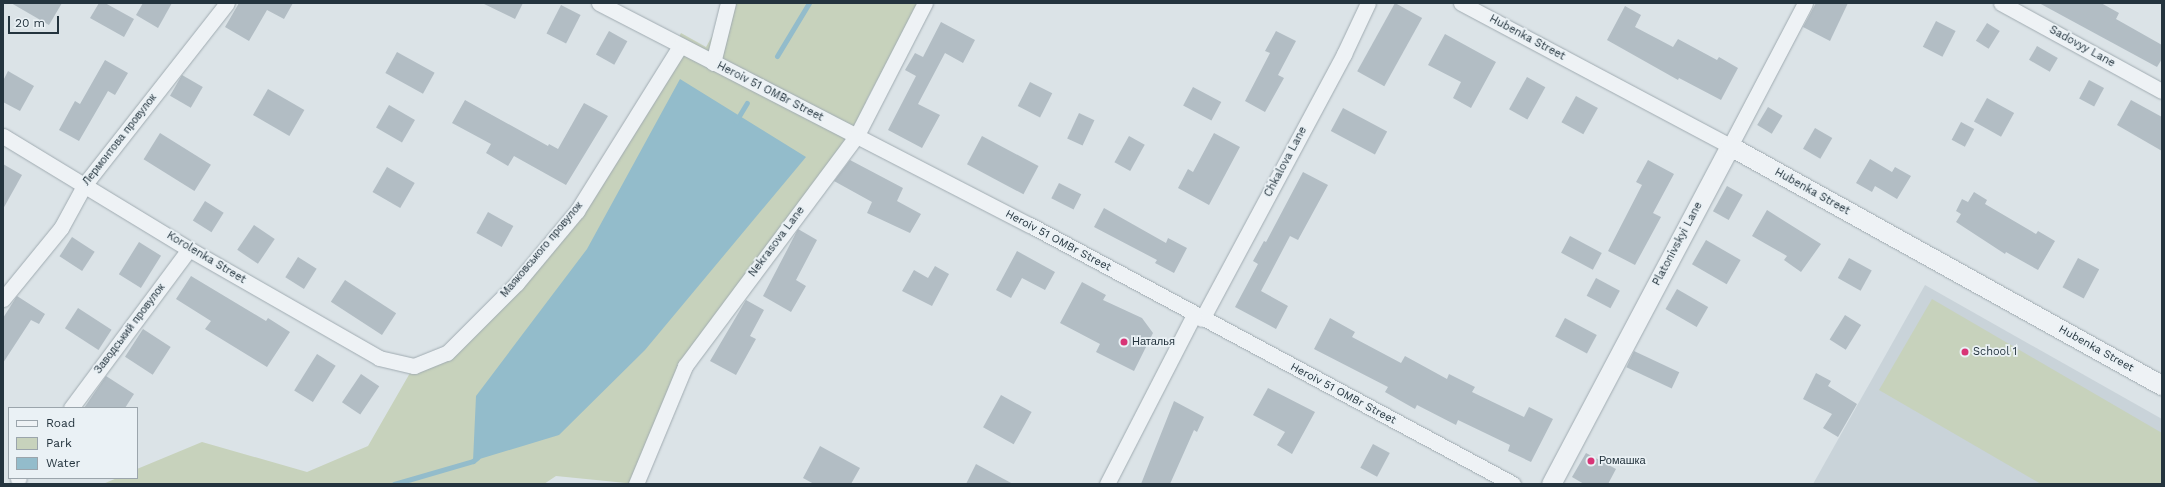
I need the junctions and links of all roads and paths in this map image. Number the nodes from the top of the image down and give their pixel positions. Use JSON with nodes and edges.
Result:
{"nodes":[{"id":1,"x":227,"y":3,"type":"edge"},
{"id":2,"x":599,"y":3,"type":"edge"},
{"id":3,"x":728,"y":3,"type":"edge"},
{"id":4,"x":925,"y":3,"type":"edge"},
{"id":5,"x":1368,"y":3,"type":"edge"},
{"id":6,"x":1461,"y":3,"type":"edge"},
{"id":7,"x":1805,"y":3,"type":"edge"},
{"id":8,"x":2001,"y":3,"type":"edge"},
{"id":9,"x":680,"y":46,"type":"junction"},
{"id":10,"x":713,"y":63,"type":"junction"},
{"id":11,"x":2162,"y":91,"type":"edge"},
{"id":12,"x":3,"y":136,"type":"edge"},
{"id":13,"x":856,"y":137,"type":"junction"},
{"id":14,"x":1730,"y":146,"type":"junction"},
{"id":15,"x":85,"y":184,"type":"junction"},
{"id":16,"x":189,"y":249,"type":"junction"},
{"id":17,"x":3,"y":299,"type":"edge"},
{"id":18,"x":1198,"y":317,"type":"junction"},
{"id":19,"x":414,"y":366,"type":"joint"},
{"id":20,"x":2162,"y":385,"type":"edge"},
{"id":21,"x":72,"y":407,"type":"edge"},
{"id":22,"x":636,"y":484,"type":"edge"},
{"id":23,"x":1107,"y":484,"type":"edge"},
{"id":24,"x":1513,"y":484,"type":"edge"},
{"id":25,"x":1551,"y":484,"type":"edge"}],
"edges":[{"from":1,"to":15,"type":"street","name":"Лермонтова провулок"},
{"from":2,"to":9,"type":"street","name":"Heroiv 51 OMBr Street"},
{"from":3,"to":10,"type":"street"},
{"from":4,"to":13,"type":"street","name":"Nekrasova Lane"},
{"from":5,"to":18,"type":"street","name":"Chkalova Lane"},
{"from":6,"to":14,"type":"street","name":"Hubenka Street"},
{"from":7,"to":14,"type":"street","name":"Platonivskyi Lane"},
{"from":8,"to":11,"type":"street","name":"Sadovyy Lane"},
{"from":9,"to":10,"type":"street","name":"Heroiv 51 OMBr Street"},
{"from":9,"to":19,"type":"street","name":"Маяковського провулок"},
{"from":10,"to":13,"type":"street","name":"Heroiv 51 OMBr Street"},
{"from":12,"to":15,"type":"street","name":"Korolenka Street"},
{"from":13,"to":18,"type":"street","name":"Heroiv 51 OMBr Street"},
{"from":13,"to":22,"type":"street","name":"Nekrasova Lane"},
{"from":14,"to":20,"type":"street","name":"Hubenka Street"},
{"from":14,"to":25,"type":"street","name":"Platonivskyi Lane"},
{"from":15,"to":16,"type":"street","name":"Korolenka Street"},
{"from":15,"to":17,"type":"street","name":"Лермонтова провулок"},
{"from":16,"to":19,"type":"street","name":"Korolenka Street"},
{"from":16,"to":21,"type":"street","name":"Заводський провулок"},
{"from":18,"to":23,"type":"street","name":"Chkalova Lane"},
{"from":18,"to":24,"type":"street","name":"Heroiv 51 OMBr Street"}]}
